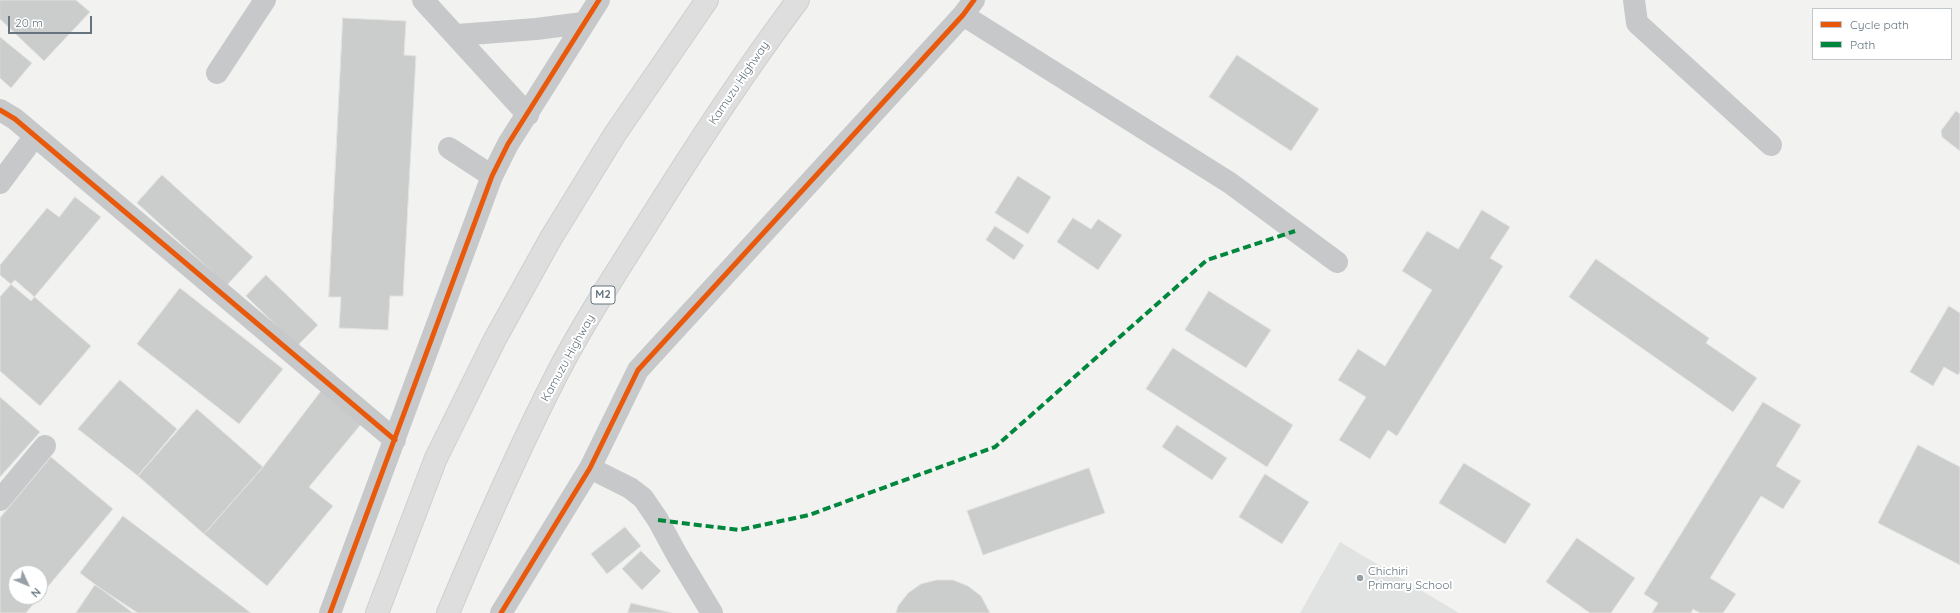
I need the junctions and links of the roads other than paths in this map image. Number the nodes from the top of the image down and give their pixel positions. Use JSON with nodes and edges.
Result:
{"nodes":[{"id":1,"x":265,"y":0,"type":"edge"},
{"id":2,"x":423,"y":0,"type":"edge"},
{"id":3,"x":599,"y":0,"type":"edge"},
{"id":4,"x":707,"y":0,"type":"edge"},
{"id":5,"x":798,"y":0,"type":"edge"},
{"id":6,"x":1634,"y":0,"type":"edge"},
{"id":7,"x":969,"y":7,"type":"edge"},
{"id":8,"x":583,"y":23,"type":"junction"},
{"id":9,"x":457,"y":35,"type":"junction"},
{"id":10,"x":217,"y":73,"type":"dead end"},
{"id":11,"x":0,"y":110,"type":"edge"},
{"id":12,"x":528,"y":115,"type":"junction"},
{"id":13,"x":35,"y":136,"type":"junction"},
{"id":14,"x":1771,"y":145,"type":"dead end"},
{"id":15,"x":450,"y":148,"type":"dead end"},
{"id":16,"x":492,"y":176,"type":"junction"},
{"id":17,"x":0,"y":183,"type":"edge"},
{"id":18,"x":1337,"y":262,"type":"dead end"},
{"id":19,"x":395,"y":440,"type":"junction"},
{"id":20,"x":45,"y":446,"type":"dead end"},
{"id":21,"x":590,"y":468,"type":"junction"},
{"id":22,"x":0,"y":500,"type":"edge"},
{"id":23,"x":330,"y":613,"type":"edge"},
{"id":24,"x":377,"y":613,"type":"edge"},
{"id":25,"x":448,"y":613,"type":"edge"},
{"id":26,"x":501,"y":613,"type":"edge"},
{"id":27,"x":712,"y":613,"type":"edge"}],
"edges":[{"from":1,"to":10,"type":"street"},
{"from":2,"to":9,"type":"street"},
{"from":3,"to":8,"type":"street"},
{"from":4,"to":24,"type":"highway"},
{"from":5,"to":25,"type":"highway","name":"Kamuzu Highway","number":"M2"},
{"from":6,"to":14,"type":"street"},
{"from":7,"to":18,"type":"street"},
{"from":7,"to":21,"type":"street"},
{"from":8,"to":9,"type":"street"},
{"from":8,"to":12,"type":"street"},
{"from":9,"to":12,"type":"street"},
{"from":11,"to":13,"type":"street"},
{"from":12,"to":16,"type":"street"},
{"from":13,"to":17,"type":"street"},
{"from":13,"to":19,"type":"street"},
{"from":15,"to":16,"type":"street"},
{"from":16,"to":19,"type":"street"},
{"from":19,"to":23,"type":"street"},
{"from":20,"to":22,"type":"street"},
{"from":21,"to":26,"type":"street"},
{"from":21,"to":27,"type":"street"}]}
